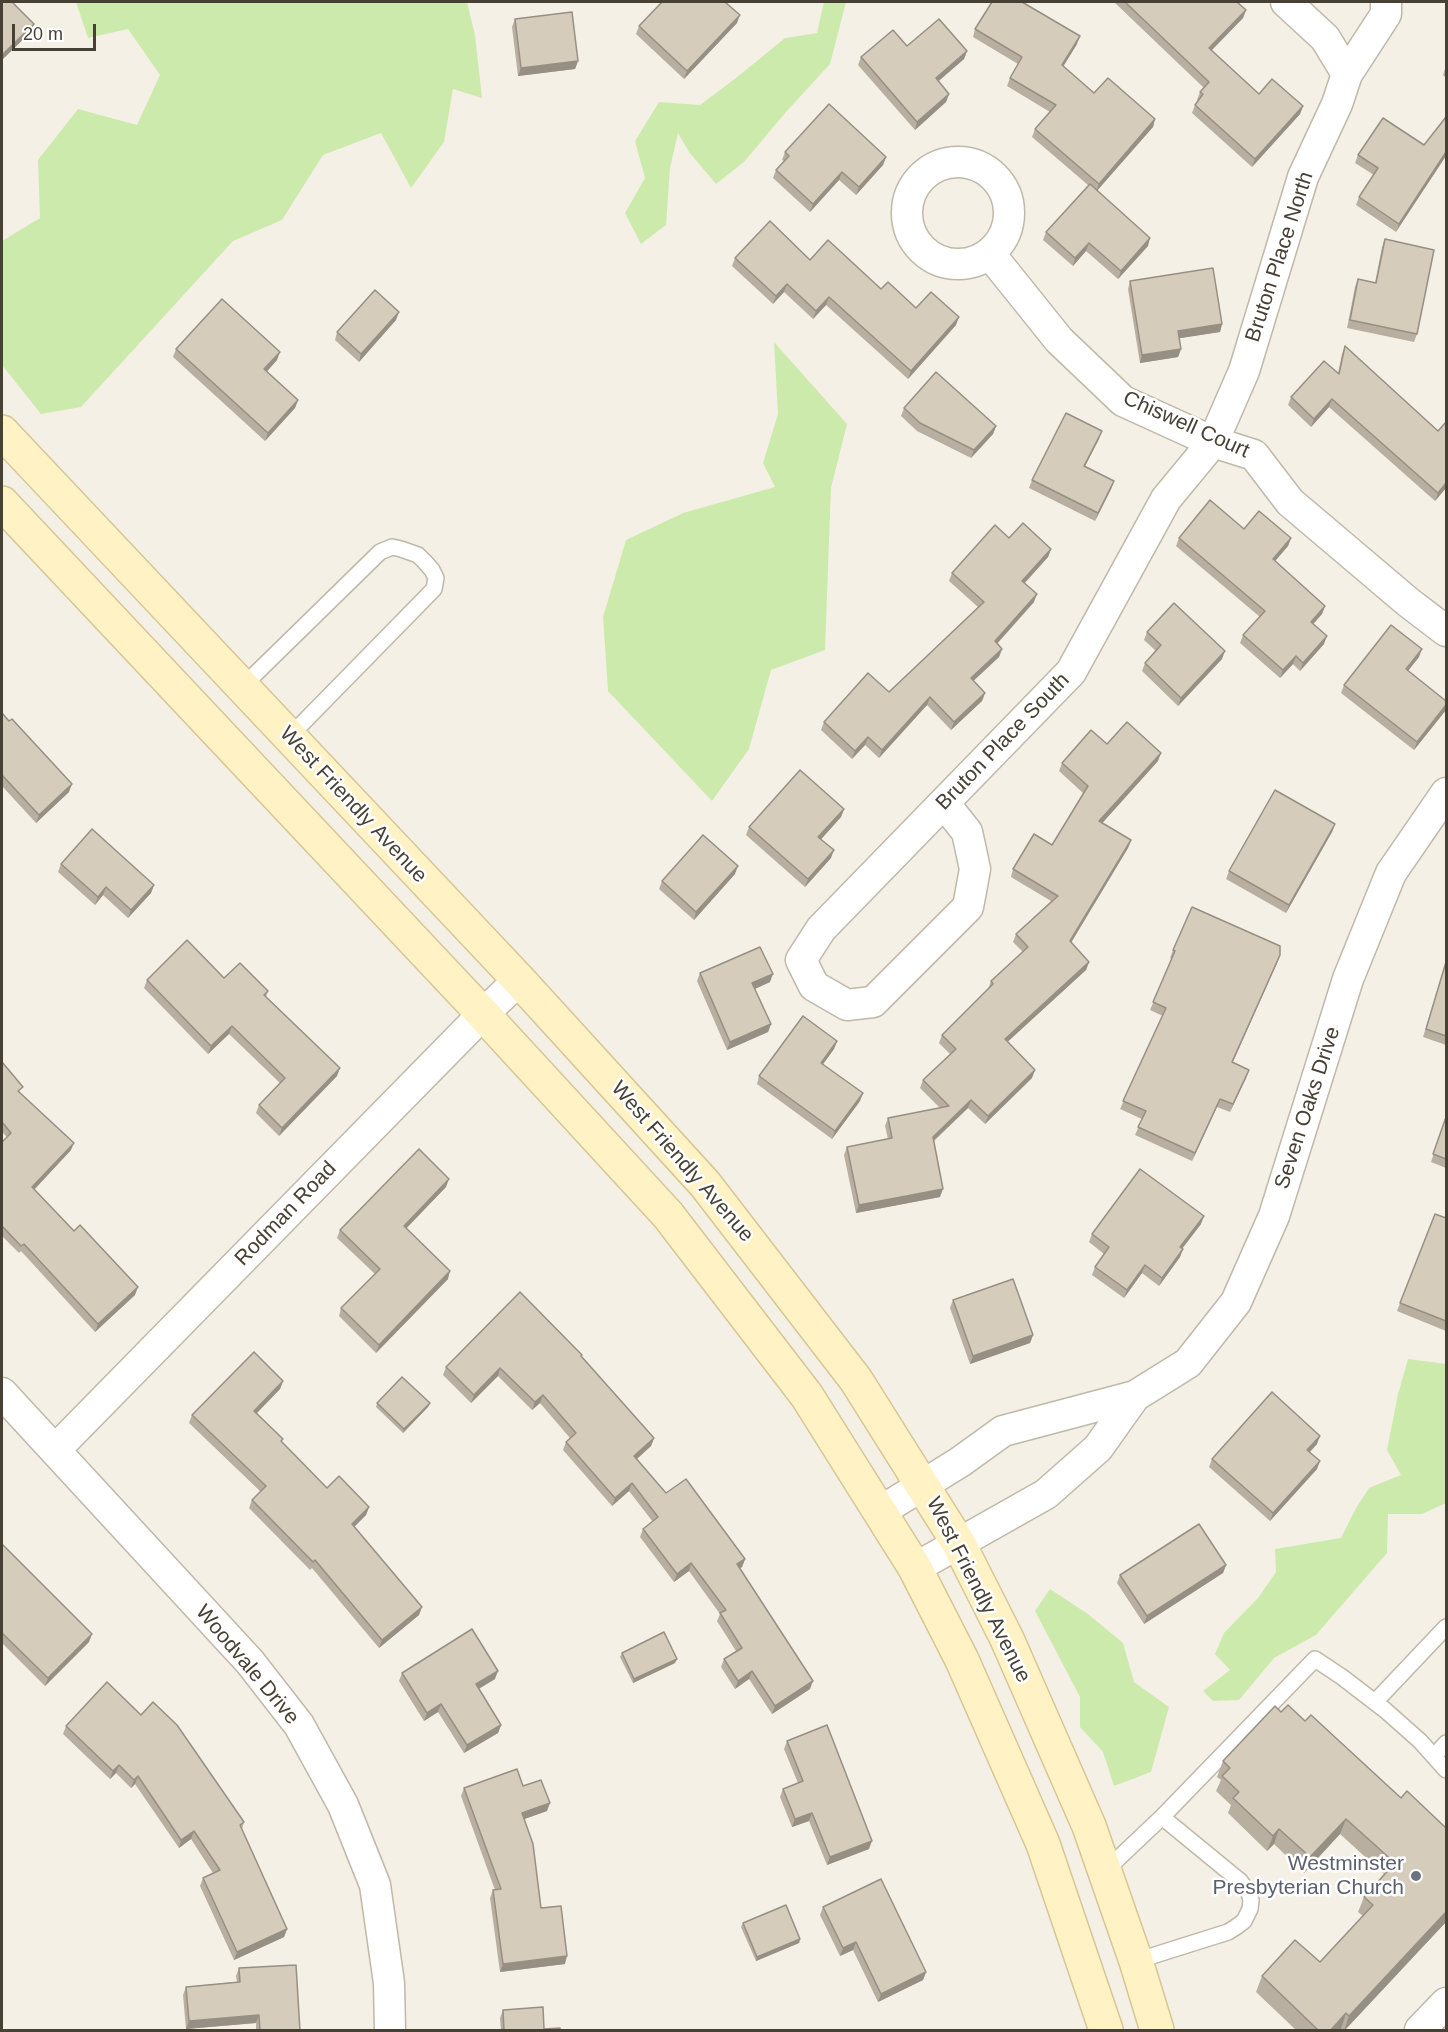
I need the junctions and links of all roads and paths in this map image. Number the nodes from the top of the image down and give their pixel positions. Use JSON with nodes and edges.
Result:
{"nodes":[{"id":1,"x":1286,"y":2,"type":"edge"},
{"id":2,"x":1386,"y":2,"type":"edge"},
{"id":3,"x":1347,"y":74,"type":"junction"},
{"id":4,"x":990,"y":254,"type":"dead end"},
{"id":5,"x":2,"y":432,"type":"edge"},
{"id":6,"x":1213,"y":442,"type":"junction"},
{"id":7,"x":2,"y":503,"type":"edge"},
{"id":8,"x":1446,"y":631,"type":"edge"},
{"id":9,"x":242,"y":687,"type":"junction"},
{"id":10,"x":289,"y":736,"type":"junction"},
{"id":11,"x":1446,"y":793,"type":"edge"},
{"id":12,"x":944,"y":803,"type":"junction"},
{"id":13,"x":519,"y":980,"type":"junction"},
{"id":14,"x":483,"y":1014,"type":"junction"},
{"id":15,"x":2,"y":1393,"type":"edge"},
{"id":16,"x":1135,"y":1396,"type":"junction"},
{"id":17,"x":55,"y":1450,"type":"junction"},
{"id":18,"x":923,"y":1484,"type":"junction"},
{"id":19,"x":881,"y":1511,"type":"junction"},
{"id":20,"x":959,"y":1544,"type":"junction"},
{"id":21,"x":915,"y":1568,"type":"junction"},
{"id":22,"x":1446,"y":1628,"type":"edge"},
{"id":23,"x":1375,"y":1702,"type":"junction"},
{"id":24,"x":1446,"y":1743,"type":"edge"},
{"id":25,"x":1434,"y":1756,"type":"junction"},
{"id":26,"x":1446,"y":1770,"type":"edge"},
{"id":27,"x":1161,"y":1817,"type":"junction"},
{"id":28,"x":1105,"y":1871,"type":"junction"},
{"id":29,"x":1136,"y":1961,"type":"junction"},
{"id":30,"x":1446,"y":2003,"type":"edge"},
{"id":31,"x":390,"y":2031,"type":"edge"},
{"id":32,"x":1106,"y":2031,"type":"edge"},
{"id":33,"x":1157,"y":2031,"type":"edge"},
{"id":34,"x":1420,"y":2031,"type":"edge"}],
"edges":[{"from":1,"to":3,"type":"street"},
{"from":2,"to":3,"type":"street","name":"Bruton Place North"},
{"from":3,"to":6,"type":"street","name":"Bruton Place North"},
{"from":4,"to":6,"type":"street","name":"Chiswell Court"},
{"from":5,"to":9,"type":"main road","name":"West Friendly Avenue"},
{"from":6,"to":8,"type":"street","name":"Chiswell Court"},
{"from":6,"to":12,"type":"street","name":"Bruton Place South"},
{"from":7,"to":14,"type":"main road"},
{"from":9,"to":10,"type":"main road","name":"West Friendly Avenue"},
{"from":9,"to":10,"type":"lane"},
{"from":10,"to":13,"type":"main road","name":"West Friendly Avenue"},
{"from":11,"to":16,"type":"street","name":"Seven Oaks Drive"},
{"from":12,"to":12,"type":"street","name":"Bruton Place South"},
{"from":13,"to":14,"type":"street","name":"Rodman Road"},
{"from":13,"to":18,"type":"main road","name":"West Friendly Avenue"},
{"from":14,"to":17,"type":"street","name":"Rodman Road"},
{"from":14,"to":19,"type":"main road"},
{"from":15,"to":17,"type":"street","name":"Woodvale Drive"},
{"from":16,"to":18,"type":"street","name":"Seven Oaks Drive"},
{"from":16,"to":20,"type":"street","name":"Seven Oaks Drive"},
{"from":17,"to":31,"type":"street","name":"Woodvale Drive"},
{"from":18,"to":19,"type":"street","name":"Seven Oaks Drive"},
{"from":18,"to":20,"type":"main road","name":"West Friendly Avenue"},
{"from":19,"to":21,"type":"main road"},
{"from":20,"to":21,"type":"street","name":"Seven Oaks Drive"},
{"from":20,"to":28,"type":"main road","name":"West Friendly Avenue"},
{"from":21,"to":32,"type":"main road"},
{"from":22,"to":23,"type":"lane"},
{"from":23,"to":25,"type":"lane"},
{"from":23,"to":27,"type":"lane"},
{"from":24,"to":25,"type":"lane"},
{"from":25,"to":26,"type":"lane"},
{"from":27,"to":28,"type":"lane"},
{"from":27,"to":29,"type":"lane"},
{"from":28,"to":29,"type":"main road","name":"West Friendly Avenue"},
{"from":29,"to":33,"type":"main road","name":"West Friendly Avenue"},
{"from":30,"to":34,"type":"street"}]}
